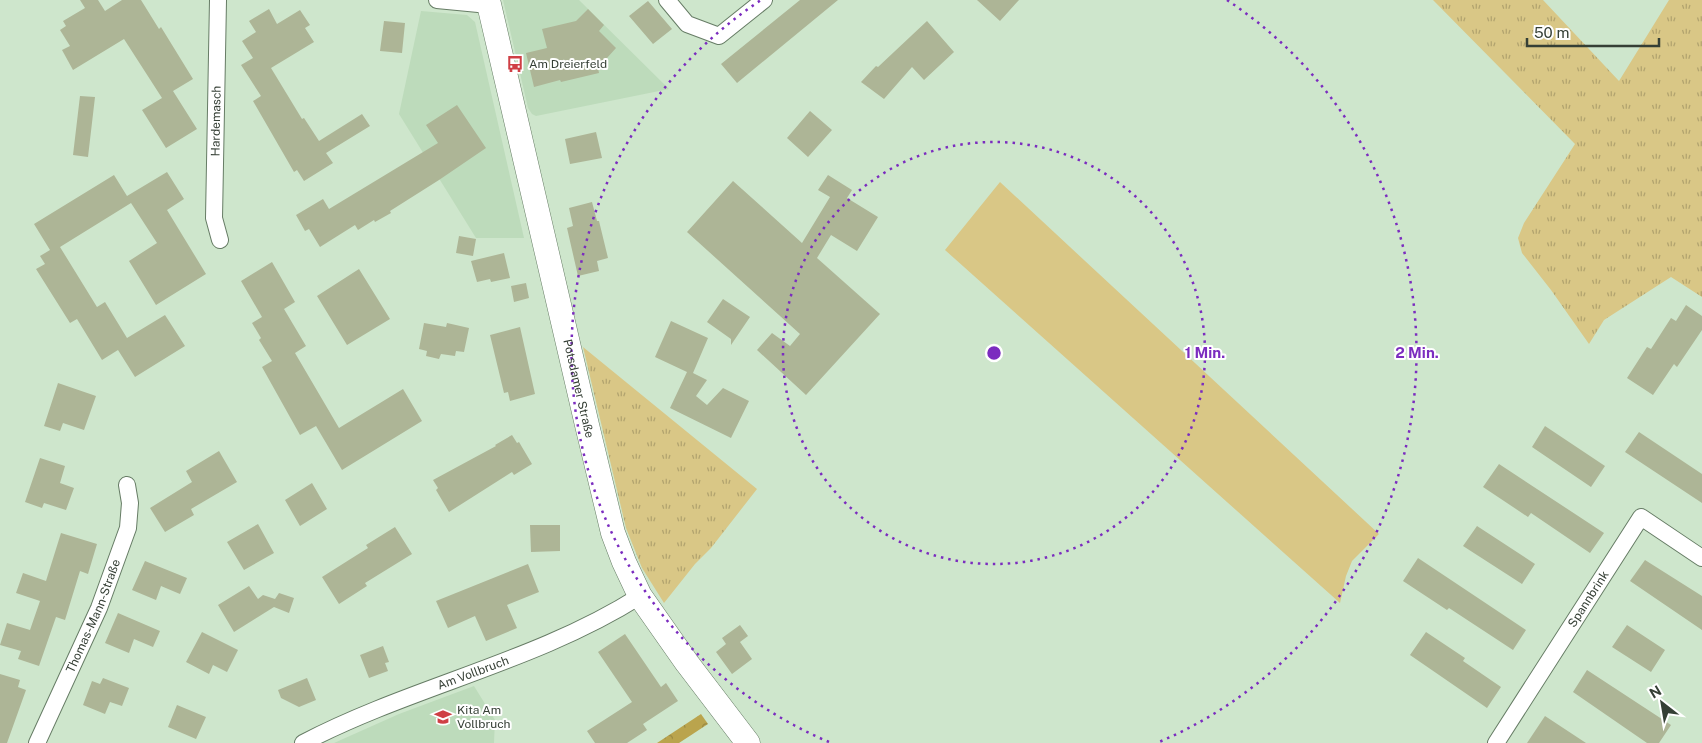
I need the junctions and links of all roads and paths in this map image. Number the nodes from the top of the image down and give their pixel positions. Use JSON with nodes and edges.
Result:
{"nodes":[{"id":1,"x":218,"y":0,"type":"edge"},
{"id":2,"x":437,"y":0,"type":"edge"},
{"id":3,"x":667,"y":0,"type":"edge"},
{"id":4,"x":764,"y":0,"type":"edge"},
{"id":5,"x":489,"y":2,"type":"edge"},
{"id":6,"x":220,"y":240,"type":"dead end"},
{"id":7,"x":127,"y":485,"type":"dead end"},
{"id":8,"x":1702,"y":558,"type":"edge"},
{"id":9,"x":640,"y":596,"type":"junction"},
{"id":10,"x":37,"y":743,"type":"edge"},
{"id":11,"x":303,"y":743,"type":"edge"},
{"id":12,"x":748,"y":743,"type":"edge"},
{"id":13,"x":1496,"y":743,"type":"edge"}],
"edges":[{"from":1,"to":6,"type":"street","name":"Hardemasch"},
{"from":2,"to":5,"type":"street"},
{"from":3,"to":4,"type":"street"},
{"from":5,"to":9,"type":"street","name":"Potsdamer Straße"},
{"from":7,"to":10,"type":"street","name":"Thomas-Mann-Straße"},
{"from":8,"to":13,"type":"street","name":"Spannbrink"},
{"from":9,"to":11,"type":"street","name":"Am Vollbruch"},
{"from":9,"to":12,"type":"street","name":"Potsdamer Straße"}]}
